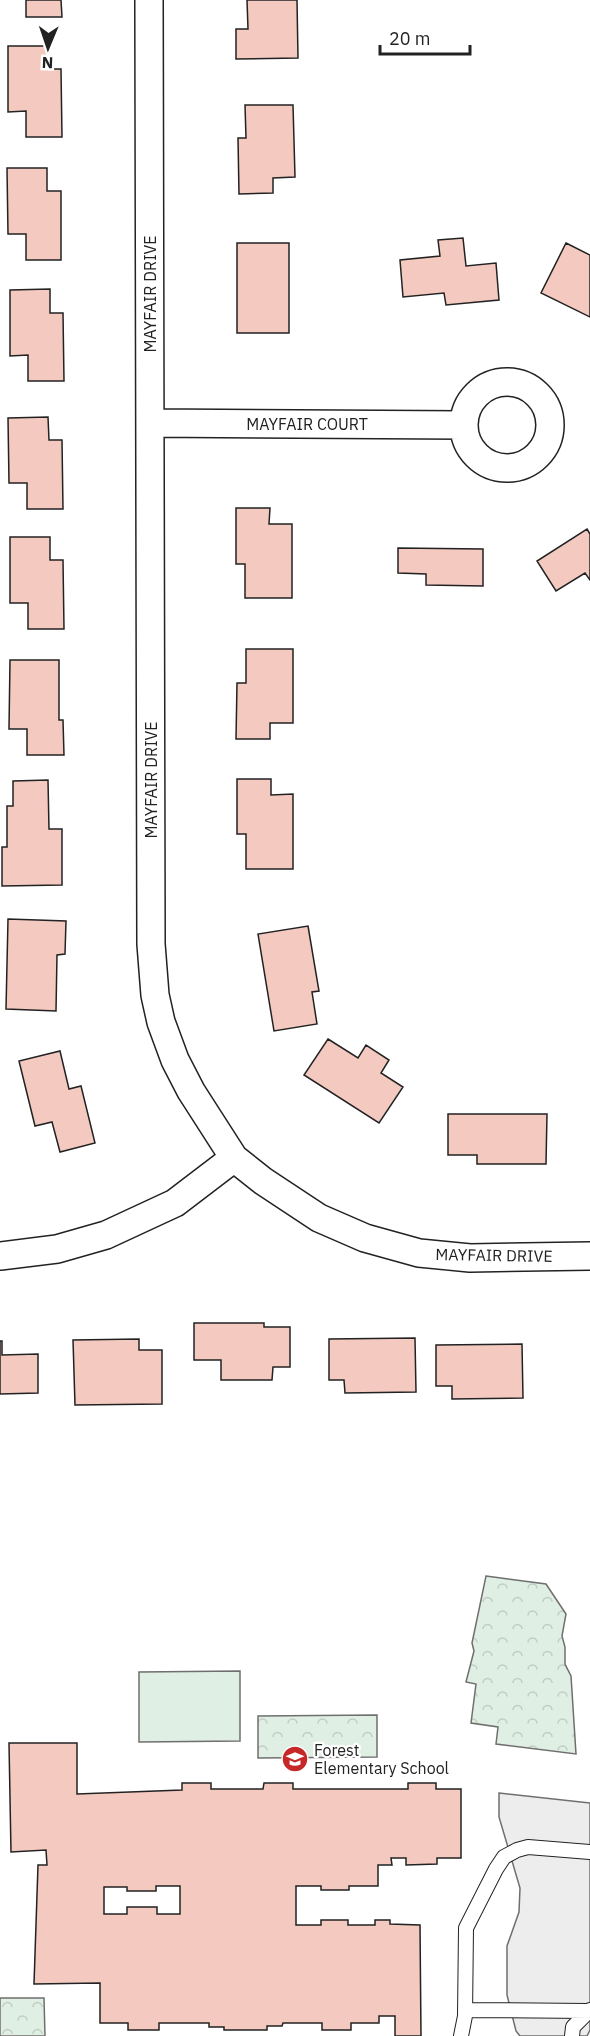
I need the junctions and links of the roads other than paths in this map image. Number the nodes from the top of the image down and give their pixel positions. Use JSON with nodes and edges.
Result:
{"nodes":[{"id":1,"x":149,"y":0,"type":"edge"},
{"id":2,"x":151,"y":423,"type":"junction"},
{"id":3,"x":464,"y":425,"type":"dead end"},
{"id":4,"x":234,"y":1158,"type":"junction"},
{"id":5,"x":0,"y":1256,"type":"edge"},
{"id":6,"x":590,"y":1256,"type":"edge"},
{"id":7,"x":590,"y":1852,"type":"edge"},
{"id":8,"x":465,"y":2010,"type":"junction"},
{"id":9,"x":589,"y":2011,"type":"edge"},
{"id":10,"x":461,"y":2036,"type":"edge"},
{"id":11,"x":572,"y":2036,"type":"edge"}],
"edges":[{"from":1,"to":2,"type":"street","name":"MAYFAIR DRIVE"},
{"from":2,"to":3,"type":"street","name":"MAYFAIR COURT"},
{"from":2,"to":4,"type":"street","name":"MAYFAIR DRIVE"},
{"from":4,"to":5,"type":"street"},
{"from":4,"to":6,"type":"street","name":"MAYFAIR DRIVE"},
{"from":7,"to":8,"type":"lane"},
{"from":8,"to":9,"type":"lane"},
{"from":8,"to":10,"type":"lane"},
{"from":9,"to":11,"type":"lane"}]}
